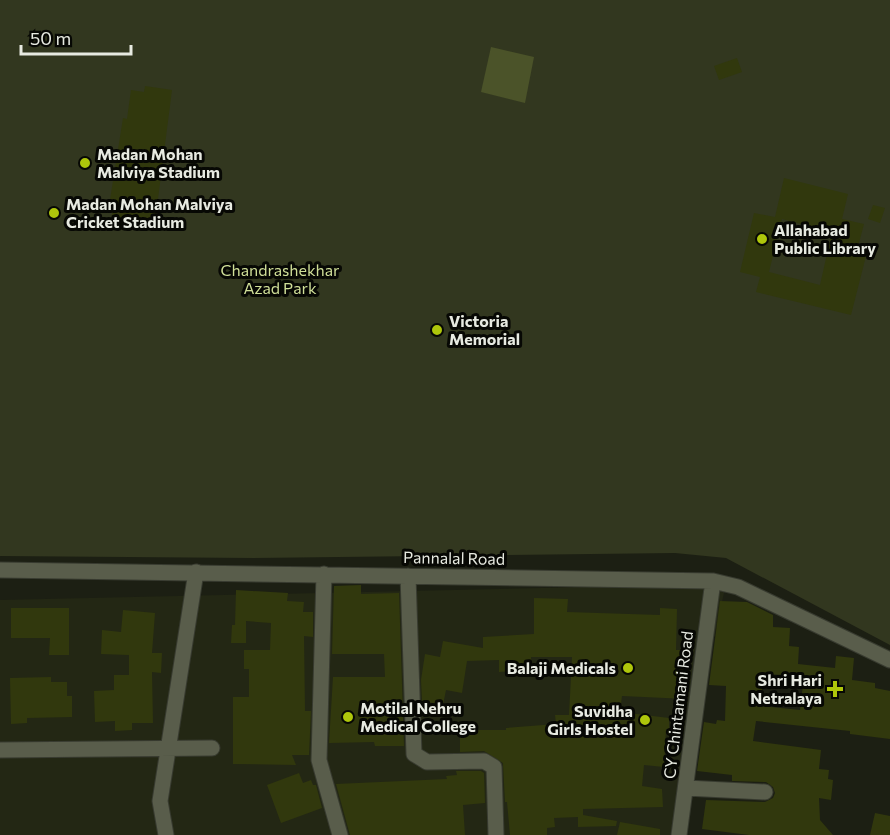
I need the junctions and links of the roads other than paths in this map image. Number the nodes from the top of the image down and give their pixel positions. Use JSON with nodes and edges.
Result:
{"nodes":[{"id":1,"x":0,"y":570,"type":"edge"},
{"id":2,"x":196,"y":572,"type":"junction"},
{"id":3,"x":324,"y":574,"type":"junction"},
{"id":4,"x":408,"y":576,"type":"junction"},
{"id":5,"x":713,"y":580,"type":"junction"},
{"id":6,"x":890,"y":660,"type":"edge"},
{"id":7,"x":168,"y":748,"type":"junction"},
{"id":8,"x":212,"y":748,"type":"dead end"},
{"id":9,"x":0,"y":750,"type":"edge"},
{"id":10,"x":686,"y":788,"type":"junction"},
{"id":11,"x":765,"y":792,"type":"dead end"},
{"id":12,"x":166,"y":835,"type":"edge"},
{"id":13,"x":340,"y":835,"type":"edge"},
{"id":14,"x":496,"y":835,"type":"edge"},
{"id":15,"x":679,"y":835,"type":"edge"}],
"edges":[{"from":1,"to":2,"type":"street","name":"Pannalal Road"},
{"from":2,"to":3,"type":"street","name":"Pannalal Road"},
{"from":2,"to":7,"type":"street"},
{"from":3,"to":4,"type":"street","name":"Pannalal Road"},
{"from":3,"to":13,"type":"street"},
{"from":4,"to":5,"type":"street","name":"Pannalal Road"},
{"from":4,"to":14,"type":"street"},
{"from":5,"to":6,"type":"street","name":"Pannalal Road"},
{"from":5,"to":10,"type":"street","name":"CY Chintamani Road"},
{"from":7,"to":8,"type":"street"},
{"from":7,"to":9,"type":"street"},
{"from":7,"to":12,"type":"street"},
{"from":10,"to":11,"type":"street"},
{"from":10,"to":15,"type":"street","name":"CY Chintamani Road"}]}
